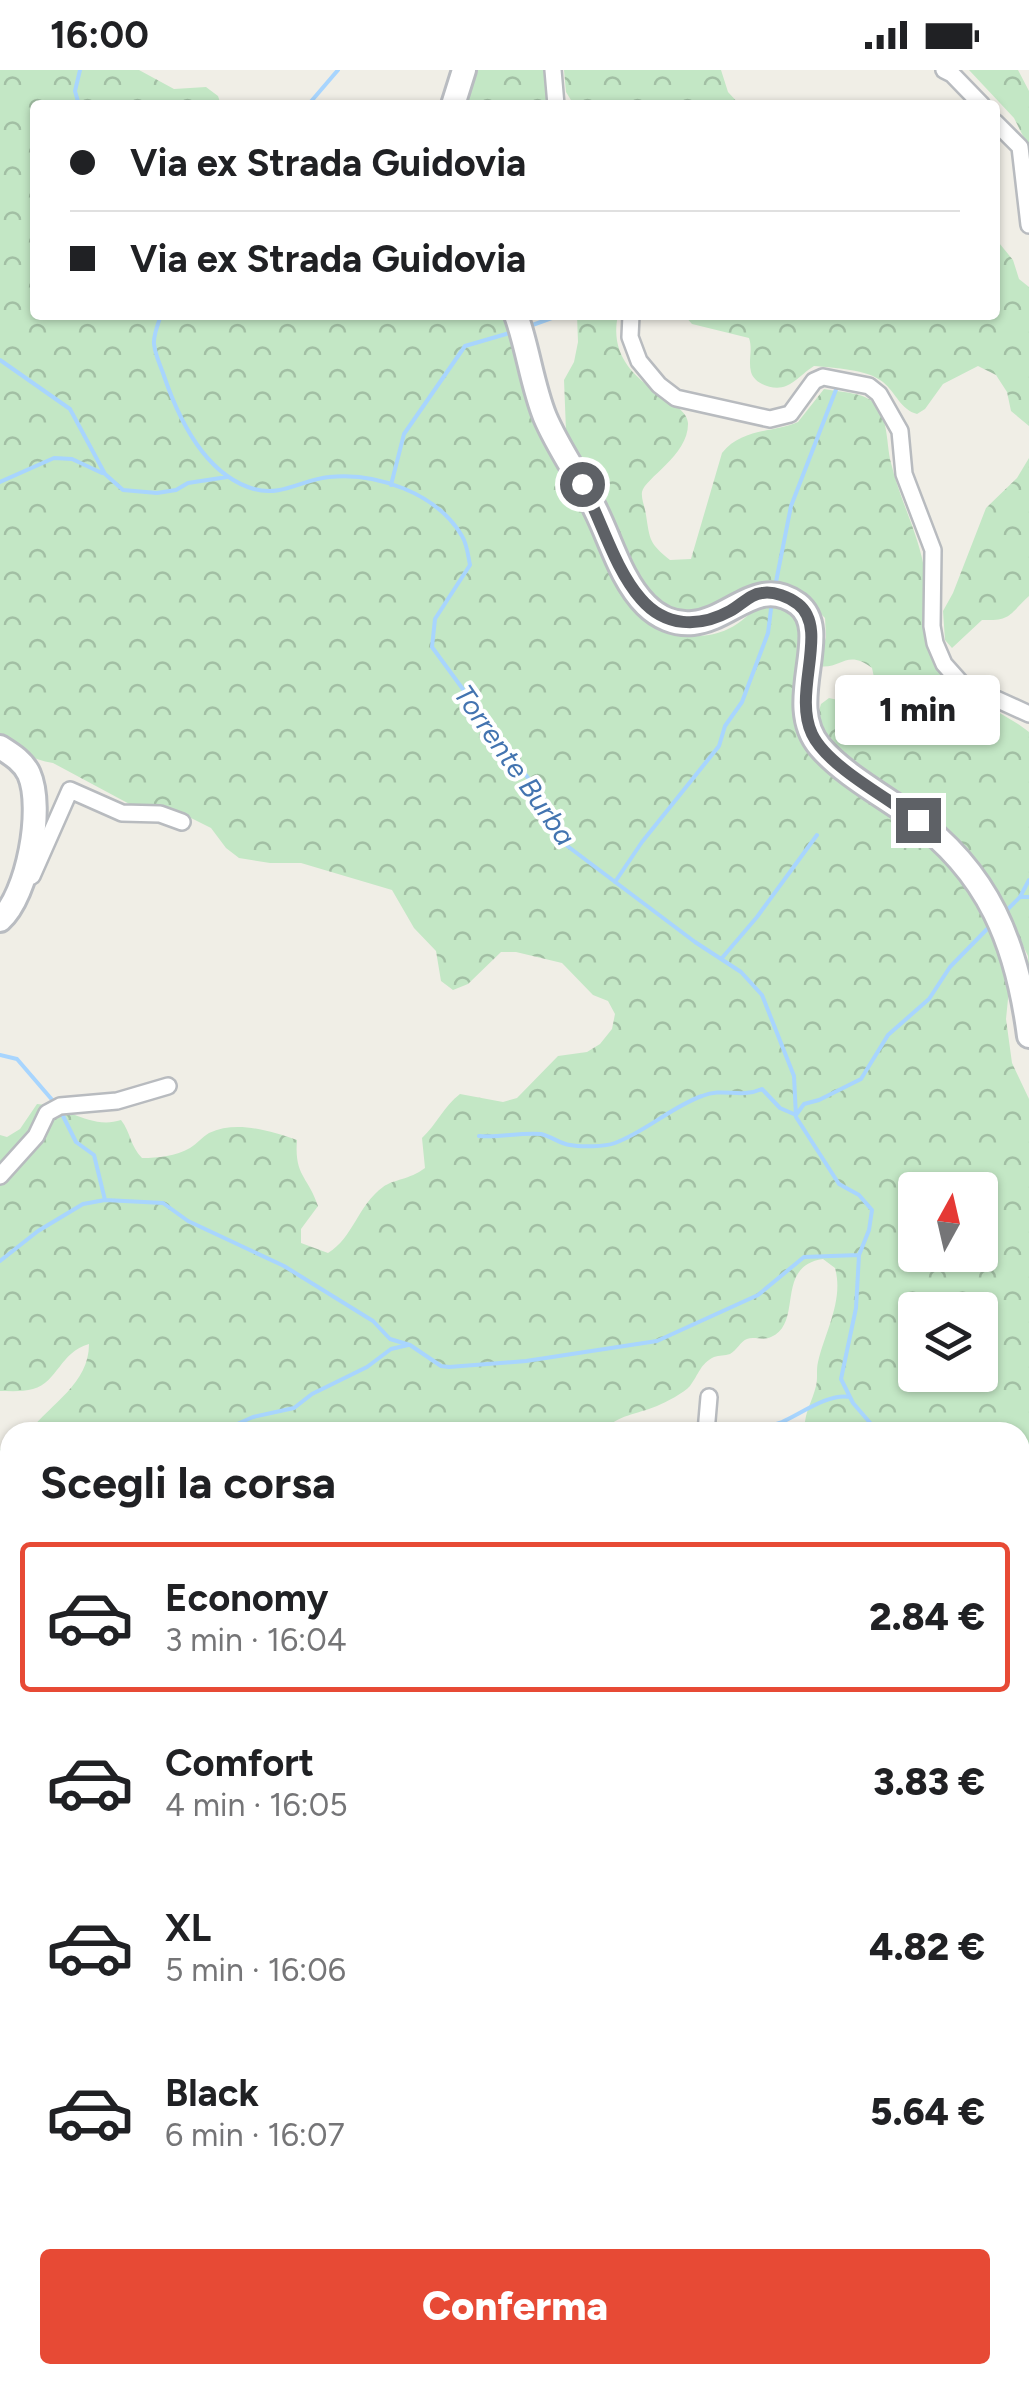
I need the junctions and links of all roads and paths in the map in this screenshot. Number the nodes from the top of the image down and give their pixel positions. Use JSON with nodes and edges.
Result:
{"nodes":[{"id":1,"x":464,"y":70,"type":"edge"},
{"id":2,"x":553,"y":70,"type":"edge"},
{"id":3,"x":944,"y":70,"type":"edge"},
{"id":4,"x":455,"y":100,"type":"edge"},
{"id":5,"x":556,"y":100,"type":"edge"},
{"id":6,"x":977,"y":100,"type":"edge"},
{"id":7,"x":1000,"y":127,"type":"edge"},
{"id":8,"x":1029,"y":225,"type":"edge"},
{"id":9,"x":517,"y":320,"type":"edge"},
{"id":10,"x":631,"y":320,"type":"edge"},
{"id":11,"x":1029,"y":714,"type":"edge"},
{"id":12,"x":0,"y":746,"type":"edge"},
{"id":13,"x":182,"y":822,"type":"dead end"},
{"id":14,"x":17,"y":895,"type":"junction"},
{"id":15,"x":0,"y":920,"type":"edge"},
{"id":16,"x":1029,"y":1036,"type":"edge"},
{"id":17,"x":168,"y":1086,"type":"dead end"},
{"id":18,"x":0,"y":1176,"type":"edge"},
{"id":19,"x":709,"y":1397,"type":"dead end"},
{"id":20,"x":707,"y":1422,"type":"edge"}],
"edges":[{"from":1,"to":4,"type":"street"},
{"from":2,"to":5,"type":"street"},
{"from":3,"to":6,"type":"street"},
{"from":7,"to":8,"type":"street"},
{"from":9,"to":16,"type":"street"},
{"from":10,"to":11,"type":"street"},
{"from":12,"to":14,"type":"street"},
{"from":13,"to":14,"type":"street"},
{"from":14,"to":15,"type":"street"},
{"from":17,"to":18,"type":"street"},
{"from":19,"to":20,"type":"street"}]}
